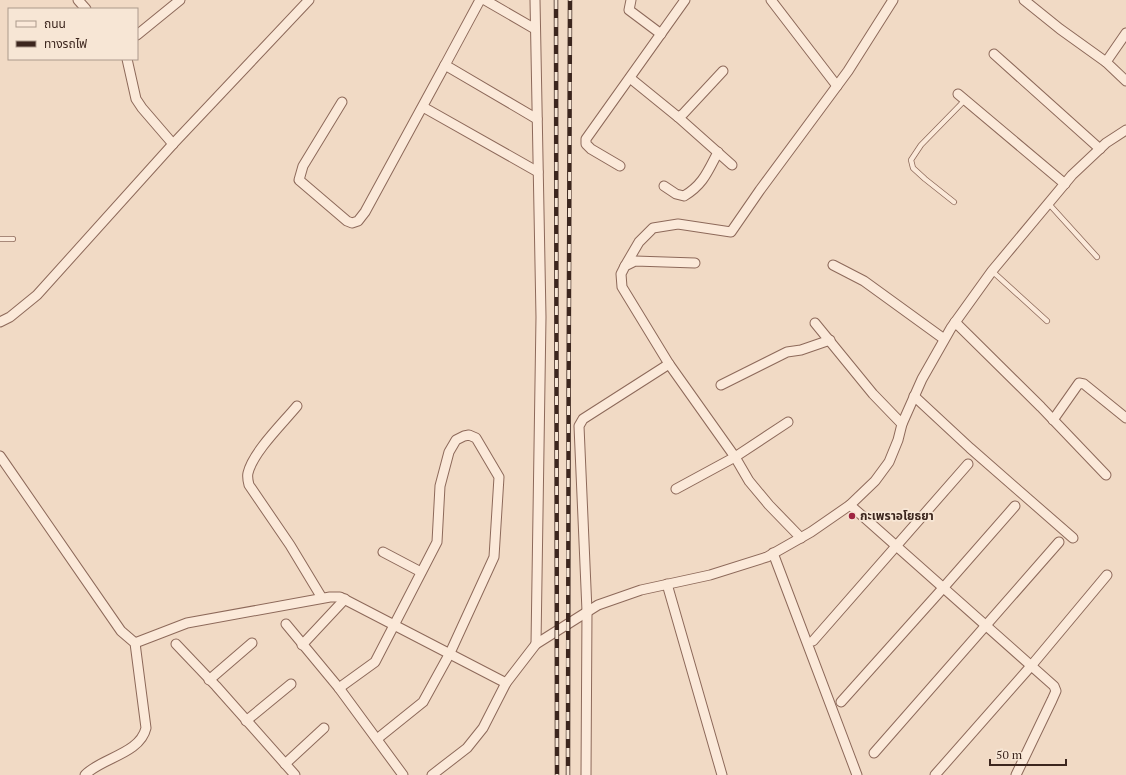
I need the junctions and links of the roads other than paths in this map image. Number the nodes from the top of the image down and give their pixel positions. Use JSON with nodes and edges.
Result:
{"nodes":[{"id":1,"x":78,"y":0,"type":"edge"},
{"id":2,"x":180,"y":0,"type":"edge"},
{"id":3,"x":309,"y":0,"type":"edge"},
{"id":4,"x":480,"y":0,"type":"edge"},
{"id":5,"x":485,"y":0,"type":"edge"},
{"id":6,"x":535,"y":0,"type":"edge"},
{"id":7,"x":631,"y":0,"type":"edge"},
{"id":8,"x":685,"y":0,"type":"edge"},
{"id":9,"x":771,"y":0,"type":"edge"},
{"id":10,"x":893,"y":0,"type":"edge"},
{"id":11,"x":1024,"y":0,"type":"edge"},
{"id":12,"x":85,"y":8,"type":"edge"},
{"id":13,"x":535,"y":29,"type":"junction"},
{"id":14,"x":1126,"y":33,"type":"edge"},
{"id":15,"x":138,"y":34,"type":"edge"},
{"id":16,"x":661,"y":34,"type":"junction"},
{"id":17,"x":994,"y":54,"type":"dead end"},
{"id":18,"x":127,"y":60,"type":"edge"},
{"id":19,"x":1106,"y":62,"type":"junction"},
{"id":20,"x":445,"y":65,"type":"junction"},
{"id":21,"x":723,"y":71,"type":"dead end"},
{"id":22,"x":630,"y":78,"type":"junction"},
{"id":23,"x":1126,"y":81,"type":"edge"},
{"id":24,"x":838,"y":86,"type":"junction"},
{"id":25,"x":961,"y":97,"type":"joint"},
{"id":26,"x":342,"y":102,"type":"dead end"},
{"id":27,"x":423,"y":107,"type":"junction"},
{"id":28,"x":678,"y":117,"type":"junction"},
{"id":29,"x":537,"y":119,"type":"junction"},
{"id":30,"x":1126,"y":130,"type":"edge"},
{"id":31,"x":173,"y":144,"type":"junction"},
{"id":32,"x":1100,"y":149,"type":"junction"},
{"id":33,"x":718,"y":152,"type":"junction"},
{"id":34,"x":732,"y":165,"type":"dead end"},
{"id":35,"x":620,"y":166,"type":"dead end"},
{"id":36,"x":538,"y":172,"type":"junction"},
{"id":37,"x":1065,"y":184,"type":"junction"},
{"id":38,"x":664,"y":186,"type":"dead end"},
{"id":39,"x":954,"y":202,"type":"dead end"},
{"id":40,"x":1049,"y":204,"type":"junction"},
{"id":41,"x":0,"y":239,"type":"edge"},
{"id":42,"x":13,"y":239,"type":"dead end"},
{"id":43,"x":1097,"y":257,"type":"dead end"},
{"id":44,"x":695,"y":264,"type":"dead end"},
{"id":45,"x":833,"y":265,"type":"dead end"},
{"id":46,"x":626,"y":266,"type":"junction"},
{"id":47,"x":992,"y":271,"type":"junction"},
{"id":48,"x":1048,"y":321,"type":"dead end"},
{"id":49,"x":0,"y":322,"type":"edge"},
{"id":50,"x":955,"y":322,"type":"junction"},
{"id":51,"x":815,"y":323,"type":"dead end"},
{"id":52,"x":944,"y":339,"type":"junction"},
{"id":53,"x":830,"y":340,"type":"junction"},
{"id":54,"x":670,"y":364,"type":"junction"},
{"id":55,"x":721,"y":385,"type":"dead end"},
{"id":56,"x":914,"y":396,"type":"junction"},
{"id":57,"x":297,"y":406,"type":"dead end"},
{"id":58,"x":1126,"y":418,"type":"edge"},
{"id":59,"x":1054,"y":420,"type":"junction"},
{"id":60,"x":788,"y":422,"type":"dead end"},
{"id":61,"x":902,"y":424,"type":"junction"},
{"id":62,"x":0,"y":456,"type":"edge"},
{"id":63,"x":735,"y":457,"type":"junction"},
{"id":64,"x":968,"y":464,"type":"dead end"},
{"id":65,"x":1106,"y":476,"type":"dead end"},
{"id":66,"x":676,"y":489,"type":"dead end"},
{"id":67,"x":850,"y":505,"type":"junction"},
{"id":68,"x":1015,"y":506,"type":"dead end"},
{"id":69,"x":801,"y":538,"type":"junction"},
{"id":70,"x":1072,"y":538,"type":"dead end"},
{"id":71,"x":1059,"y":542,"type":"dead end"},
{"id":72,"x":897,"y":546,"type":"junction"},
{"id":73,"x":383,"y":552,"type":"dead end"},
{"id":74,"x":773,"y":553,"type":"junction"},
{"id":75,"x":421,"y":572,"type":"junction"},
{"id":76,"x":1107,"y":575,"type":"dead end"},
{"id":77,"x":667,"y":584,"type":"junction"},
{"id":78,"x":944,"y":588,"type":"junction"},
{"id":79,"x":322,"y":598,"type":"junction"},
{"id":80,"x":345,"y":599,"type":"junction"},
{"id":81,"x":587,"y":611,"type":"junction"},
{"id":82,"x":286,"y":624,"type":"dead end"},
{"id":83,"x":394,"y":625,"type":"junction"},
{"id":84,"x":986,"y":625,"type":"junction"},
{"id":85,"x":813,"y":641,"type":"dead end"},
{"id":86,"x":135,"y":643,"type":"junction"},
{"id":87,"x":252,"y":643,"type":"dead end"},
{"id":88,"x":176,"y":644,"type":"dead end"},
{"id":89,"x":536,"y":644,"type":"junction"},
{"id":90,"x":302,"y":645,"type":"junction"},
{"id":91,"x":450,"y":654,"type":"junction"},
{"id":92,"x":1031,"y":666,"type":"junction"},
{"id":93,"x":209,"y":680,"type":"junction"},
{"id":94,"x":506,"y":683,"type":"junction"},
{"id":95,"x":291,"y":684,"type":"dead end"},
{"id":96,"x":340,"y":688,"type":"junction"},
{"id":97,"x":841,"y":702,"type":"dead end"},
{"id":98,"x":246,"y":721,"type":"junction"},
{"id":99,"x":324,"y":728,"type":"dead end"},
{"id":100,"x":377,"y":739,"type":"junction"},
{"id":101,"x":874,"y":753,"type":"dead end"},
{"id":102,"x":285,"y":764,"type":"junction"},
{"id":103,"x":85,"y":775,"type":"edge"},
{"id":104,"x":295,"y":775,"type":"edge"},
{"id":105,"x":403,"y":775,"type":"edge"},
{"id":106,"x":432,"y":775,"type":"edge"},
{"id":107,"x":586,"y":775,"type":"edge"},
{"id":108,"x":722,"y":775,"type":"edge"},
{"id":109,"x":857,"y":775,"type":"edge"},
{"id":110,"x":936,"y":775,"type":"edge"},
{"id":111,"x":1016,"y":775,"type":"edge"}],
"edges":[{"from":1,"to":12,"type":"street"},
{"from":2,"to":15,"type":"street"},
{"from":3,"to":31,"type":"street"},
{"from":4,"to":20,"type":"street"},
{"from":5,"to":13,"type":"street"},
{"from":6,"to":13,"type":"street"},
{"from":7,"to":16,"type":"street"},
{"from":8,"to":16,"type":"street"},
{"from":9,"to":24,"type":"street"},
{"from":10,"to":24,"type":"street"},
{"from":11,"to":19,"type":"street"},
{"from":13,"to":29,"type":"street"},
{"from":14,"to":19,"type":"street"},
{"from":16,"to":22,"type":"street"},
{"from":17,"to":32,"type":"street"},
{"from":18,"to":31,"type":"street"},
{"from":19,"to":23,"type":"street"},
{"from":20,"to":27,"type":"street"},
{"from":20,"to":29,"type":"street"},
{"from":21,"to":28,"type":"street"},
{"from":22,"to":28,"type":"street"},
{"from":22,"to":35,"type":"street"},
{"from":24,"to":46,"type":"street"},
{"from":25,"to":37,"type":"street"},
{"from":25,"to":39,"type":"lane"},
{"from":26,"to":27,"type":"street"},
{"from":27,"to":36,"type":"street"},
{"from":28,"to":33,"type":"street"},
{"from":29,"to":36,"type":"street"},
{"from":30,"to":32,"type":"street"},
{"from":31,"to":49,"type":"street"},
{"from":32,"to":37,"type":"street"},
{"from":33,"to":34,"type":"street"},
{"from":33,"to":38,"type":"street"},
{"from":36,"to":89,"type":"street"},
{"from":37,"to":40,"type":"street"},
{"from":40,"to":43,"type":"lane"},
{"from":40,"to":47,"type":"street"},
{"from":41,"to":42,"type":"lane"},
{"from":44,"to":46,"type":"street"},
{"from":45,"to":52,"type":"street"},
{"from":46,"to":54,"type":"street"},
{"from":47,"to":48,"type":"lane"},
{"from":47,"to":50,"type":"street"},
{"from":50,"to":52,"type":"street"},
{"from":50,"to":59,"type":"street"},
{"from":51,"to":53,"type":"street"},
{"from":52,"to":56,"type":"street"},
{"from":53,"to":55,"type":"street"},
{"from":53,"to":61,"type":"street"},
{"from":54,"to":63,"type":"street"},
{"from":54,"to":81,"type":"street"},
{"from":56,"to":61,"type":"street"},
{"from":56,"to":70,"type":"street"},
{"from":57,"to":79,"type":"street"},
{"from":58,"to":59,"type":"street"},
{"from":59,"to":65,"type":"street"},
{"from":60,"to":63,"type":"street"},
{"from":61,"to":67,"type":"street"},
{"from":62,"to":86,"type":"street"},
{"from":63,"to":66,"type":"street"},
{"from":63,"to":69,"type":"street"},
{"from":64,"to":72,"type":"street"},
{"from":67,"to":69,"type":"street"},
{"from":67,"to":72,"type":"street"},
{"from":68,"to":78,"type":"street"},
{"from":69,"to":74,"type":"street"},
{"from":71,"to":84,"type":"street"},
{"from":72,"to":78,"type":"street"},
{"from":72,"to":85,"type":"street"},
{"from":73,"to":75,"type":"street"},
{"from":74,"to":77,"type":"street"},
{"from":74,"to":109,"type":"street"},
{"from":75,"to":83,"type":"street"},
{"from":75,"to":91,"type":"street"},
{"from":76,"to":92,"type":"street"},
{"from":77,"to":81,"type":"street"},
{"from":77,"to":108,"type":"street"},
{"from":78,"to":84,"type":"street"},
{"from":78,"to":97,"type":"street"},
{"from":79,"to":80,"type":"street"},
{"from":79,"to":86,"type":"street"},
{"from":80,"to":83,"type":"street"},
{"from":80,"to":90,"type":"street"},
{"from":81,"to":89,"type":"street"},
{"from":81,"to":107,"type":"street"},
{"from":82,"to":90,"type":"street"},
{"from":83,"to":91,"type":"street"},
{"from":83,"to":96,"type":"street"},
{"from":84,"to":92,"type":"street"},
{"from":84,"to":101,"type":"street"},
{"from":86,"to":103,"type":"street"},
{"from":87,"to":93,"type":"street"},
{"from":88,"to":93,"type":"street"},
{"from":89,"to":94,"type":"street"},
{"from":90,"to":96,"type":"street"},
{"from":91,"to":94,"type":"street"},
{"from":91,"to":100,"type":"street"},
{"from":92,"to":110,"type":"street"},
{"from":92,"to":111,"type":"street"},
{"from":93,"to":98,"type":"street"},
{"from":94,"to":106,"type":"street"},
{"from":95,"to":98,"type":"street"},
{"from":96,"to":100,"type":"street"},
{"from":98,"to":102,"type":"street"},
{"from":99,"to":102,"type":"street"},
{"from":100,"to":105,"type":"street"},
{"from":102,"to":104,"type":"street"}]}
